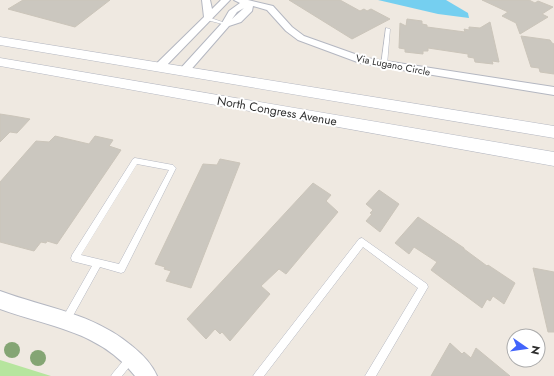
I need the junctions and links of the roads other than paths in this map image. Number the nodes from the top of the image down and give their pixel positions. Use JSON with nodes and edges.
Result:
{"nodes":[{"id":1,"x":206,"y":0,"type":"edge"},
{"id":2,"x":226,"y":0,"type":"edge"},
{"id":3,"x":243,"y":1,"type":"edge"},
{"id":4,"x":209,"y":18,"type":"junction"},
{"id":5,"x":226,"y":24,"type":"junction"},
{"id":6,"x":388,"y":29,"type":"dead end"},
{"id":7,"x":0,"y":41,"type":"edge"},
{"id":8,"x":0,"y":62,"type":"edge"},
{"id":9,"x":384,"y":65,"type":"junction"},
{"id":10,"x":159,"y":67,"type":"junction"},
{"id":11,"x":184,"y":71,"type":"junction"},
{"id":12,"x":227,"y":78,"type":"junction"},
{"id":13,"x":136,"y":86,"type":"junction"},
{"id":14,"x":554,"y":91,"type":"edge"},
{"id":15,"x":178,"y":93,"type":"junction"},
{"id":16,"x":554,"y":132,"type":"edge"},
{"id":17,"x":554,"y":159,"type":"edge"},
{"id":18,"x":98,"y":264,"type":"junction"},
{"id":19,"x":0,"y":300,"type":"edge"},
{"id":20,"x":66,"y":320,"type":"junction"},
{"id":21,"x":131,"y":358,"type":"junction"},
{"id":22,"x":116,"y":376,"type":"edge"},
{"id":23,"x":147,"y":376,"type":"edge"},
{"id":24,"x":258,"y":376,"type":"edge"},
{"id":25,"x":370,"y":376,"type":"edge"}],
"edges":[{"from":1,"to":4,"type":"street"},
{"from":2,"to":4,"type":"street"},
{"from":3,"to":5,"type":"street","name":"Via Lugano Circle"},
{"from":3,"to":9,"type":"street","name":"Via Lugano Circle"},
{"from":4,"to":5,"type":"lane"},
{"from":4,"to":10,"type":"street"},
{"from":5,"to":11,"type":"street","name":"Via Lugano Circle"},
{"from":6,"to":9,"type":"lane"},
{"from":7,"to":10,"type":"main road","name":"North Congress Avenue"},
{"from":8,"to":13,"type":"main road","name":"North Congress Avenue"},
{"from":9,"to":14,"type":"street","name":"Via Lugano Circle"},
{"from":10,"to":11,"type":"main road","name":"North Congress Avenue"},
{"from":11,"to":12,"type":"main road","name":"North Congress Avenue"},
{"from":11,"to":13,"type":"main road"},
{"from":12,"to":15,"type":"main road"},
{"from":12,"to":16,"type":"main road","name":"North Congress Avenue"},
{"from":13,"to":15,"type":"main road","name":"North Congress Avenue"},
{"from":15,"to":17,"type":"main road","name":"North Congress Avenue"},
{"from":18,"to":18,"type":"lane"},
{"from":18,"to":20,"type":"lane"},
{"from":19,"to":20,"type":"street"},
{"from":20,"to":21,"type":"street"},
{"from":21,"to":22,"type":"lane"},
{"from":21,"to":23,"type":"street"},
{"from":24,"to":25,"type":"lane"}]}
